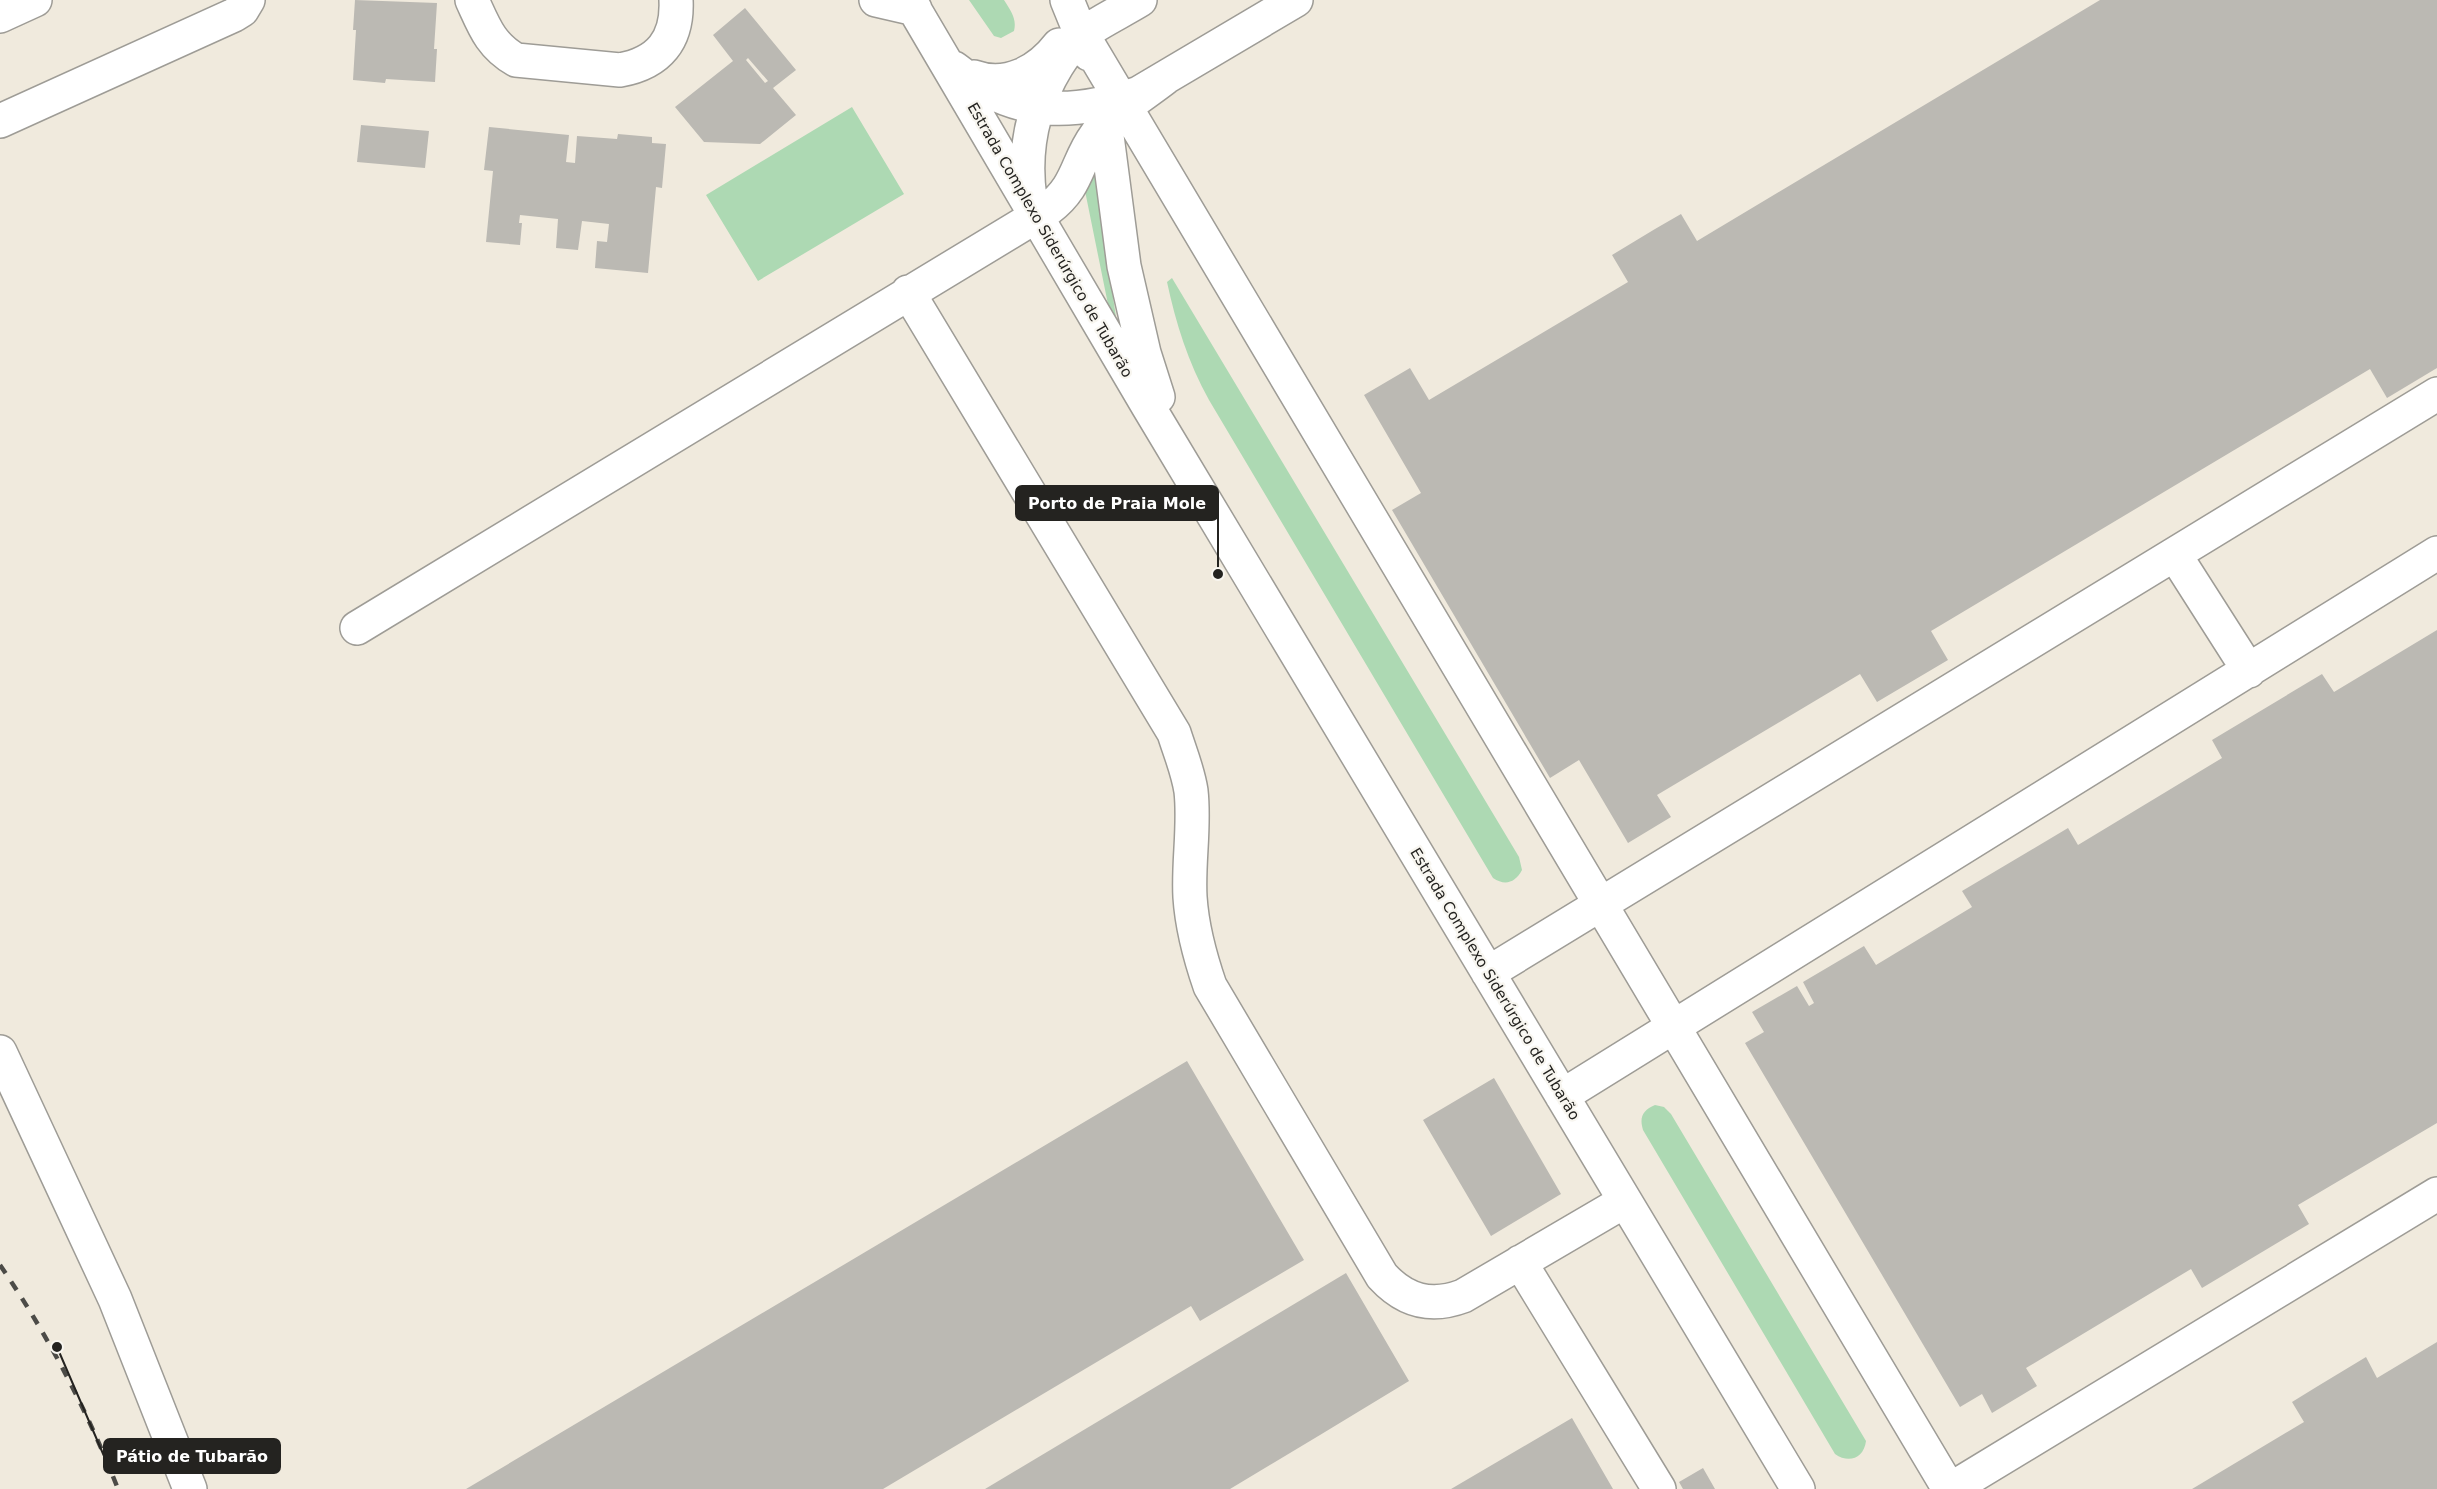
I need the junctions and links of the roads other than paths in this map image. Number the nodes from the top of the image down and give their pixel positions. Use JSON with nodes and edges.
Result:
{"nodes":[{"id":1,"x":35,"y":0,"type":"edge"},
{"id":2,"x":248,"y":0,"type":"edge"},
{"id":3,"x":472,"y":0,"type":"edge"},
{"id":4,"x":676,"y":0,"type":"edge"},
{"id":5,"x":876,"y":0,"type":"edge"},
{"id":6,"x":1140,"y":0,"type":"edge"},
{"id":7,"x":1296,"y":0,"type":"edge"},
{"id":8,"x":912,"y":5,"type":"edge"},
{"id":9,"x":1074,"y":14,"type":"edge"},
{"id":10,"x":0,"y":16,"type":"edge"},
{"id":11,"x":946,"y":62,"type":"junction"},
{"id":12,"x":1038,"y":107,"type":"junction"},
{"id":13,"x":1114,"y":109,"type":"junction"},
{"id":14,"x":0,"y":121,"type":"edge"},
{"id":15,"x":1034,"y":212,"type":"junction"},
{"id":16,"x":908,"y":292,"type":"junction"},
{"id":17,"x":2437,"y":394,"type":"edge"},
{"id":18,"x":1192,"y":479,"type":"junction"},
{"id":19,"x":2437,"y":554,"type":"edge"},
{"id":20,"x":2175,"y":555,"type":"junction"},
{"id":21,"x":357,"y":628,"type":"dead end"},
{"id":22,"x":2249,"y":670,"type":"junction"},
{"id":23,"x":1600,"y":904,"type":"junction"},
{"id":24,"x":1488,"y":973,"type":"junction"},
{"id":25,"x":1673,"y":1027,"type":"junction"},
{"id":26,"x":0,"y":1052,"type":"edge"},
{"id":27,"x":1562,"y":1096,"type":"junction"},
{"id":28,"x":2437,"y":1194,"type":"edge"},
{"id":29,"x":1625,"y":1201,"type":"junction"},
{"id":30,"x":1520,"y":1262,"type":"junction"},
{"id":31,"x":190,"y":1489,"type":"edge"},
{"id":32,"x":1659,"y":1489,"type":"edge"},
{"id":33,"x":1798,"y":1489,"type":"edge"},
{"id":34,"x":1950,"y":1489,"type":"edge"}],
"edges":[{"from":1,"to":10,"type":"lane"},
{"from":2,"to":14,"type":"lane"},
{"from":3,"to":4,"type":"lane"},
{"from":5,"to":8,"type":"lane"},
{"from":6,"to":9,"type":"lane"},
{"from":7,"to":13,"type":"lane"},
{"from":8,"to":11,"type":"lane","name":"Estrada Complexo Siderúrgico de Tubarão"},
{"from":9,"to":11,"type":"lane"},
{"from":9,"to":12,"type":"lane"},
{"from":9,"to":13,"type":"lane"},
{"from":11,"to":12,"type":"lane"},
{"from":11,"to":15,"type":"lane","name":"Estrada Complexo Siderúrgico de Tubarão"},
{"from":12,"to":13,"type":"lane"},
{"from":12,"to":15,"type":"lane"},
{"from":13,"to":15,"type":"lane"},
{"from":13,"to":18,"type":"lane","name":"Estrada Complexo Siderúrgico de Tubarão"},
{"from":13,"to":23,"type":"lane"},
{"from":15,"to":16,"type":"lane"},
{"from":15,"to":18,"type":"lane","name":"Estrada Complexo Siderúrgico de Tubarão"},
{"from":16,"to":21,"type":"lane"},
{"from":16,"to":30,"type":"lane"},
{"from":17,"to":20,"type":"lane"},
{"from":18,"to":24,"type":"lane","name":"Estrada Complexo Siderúrgico de Tubarão"},
{"from":19,"to":22,"type":"lane"},
{"from":20,"to":22,"type":"lane"},
{"from":20,"to":23,"type":"lane"},
{"from":22,"to":25,"type":"lane"},
{"from":23,"to":24,"type":"lane"},
{"from":23,"to":25,"type":"lane"},
{"from":24,"to":27,"type":"lane","name":"Estrada Complexo Siderúrgico de Tubarão"},
{"from":25,"to":27,"type":"lane"},
{"from":25,"to":34,"type":"lane"},
{"from":26,"to":31,"type":"lane"},
{"from":27,"to":29,"type":"lane","name":"Estrada Complexo Siderúrgico de Tubarão"},
{"from":28,"to":34,"type":"lane"},
{"from":29,"to":30,"type":"lane"},
{"from":29,"to":33,"type":"lane","name":"Estrada Complexo Siderúrgico de Tubarão"},
{"from":30,"to":32,"type":"lane"}]}
